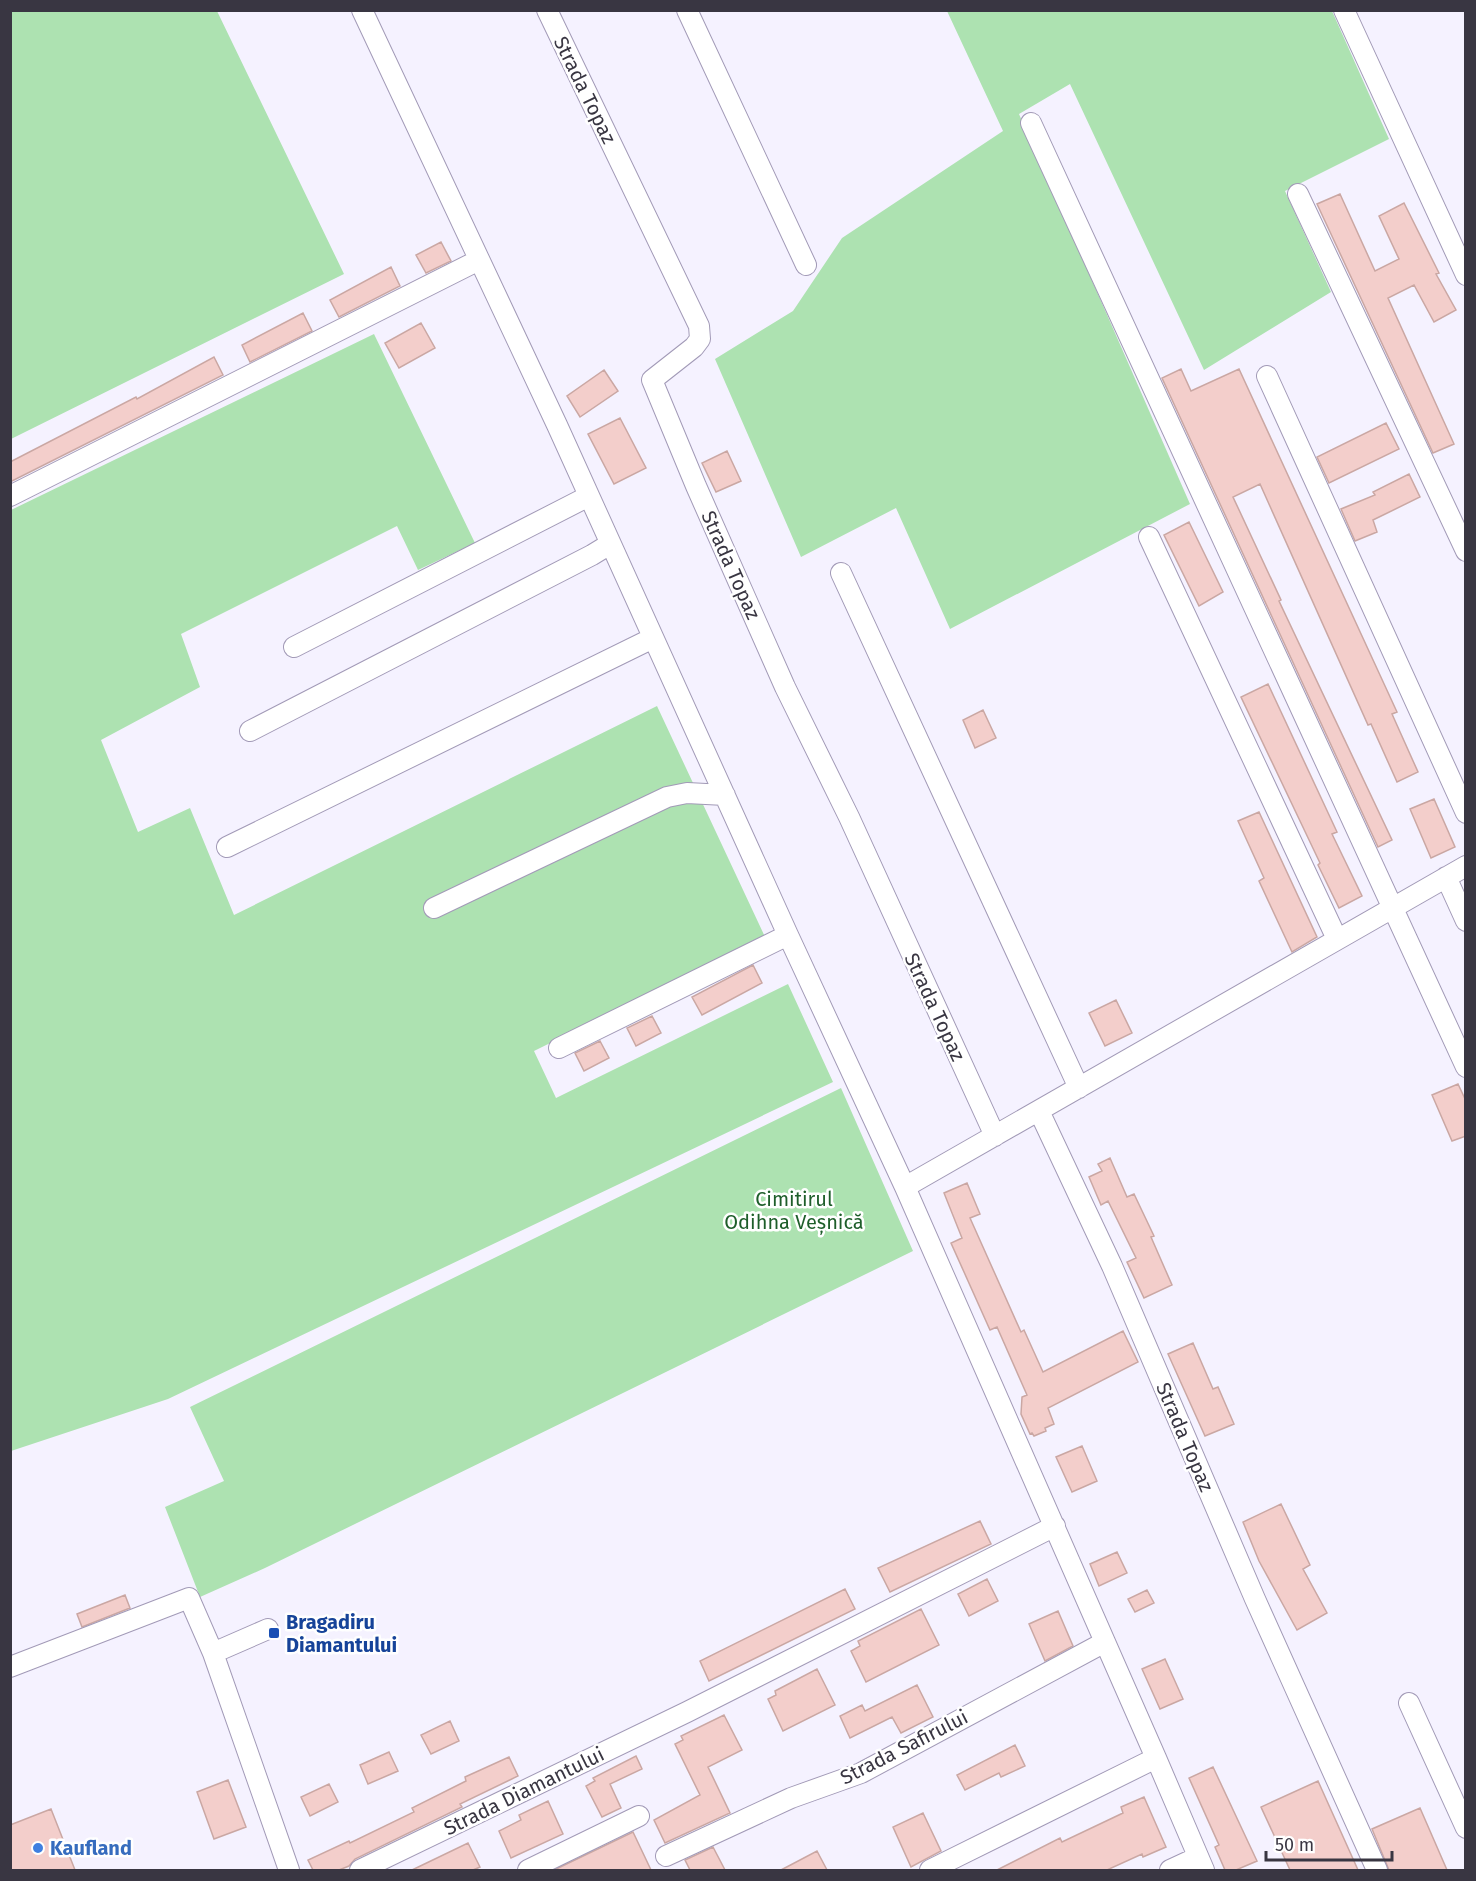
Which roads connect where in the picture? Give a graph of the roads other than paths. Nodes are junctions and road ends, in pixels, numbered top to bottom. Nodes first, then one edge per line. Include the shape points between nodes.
1 (362, 10) edge
2 (547, 10) edge
3 (687, 10) edge
4 (1344, 10) edge
5 (1031, 123) dead end
6 (1298, 194) dead end
7 (479, 260) junction
8 (806, 265) dead end
9 (1466, 276) edge
10 (1267, 376) dead end
11 (10, 496) edge
12 (589, 496) junction
13 (1149, 537) dead end
14 (610, 544) junction
15 (1466, 551) edge
16 (841, 573) dead end
17 (653, 638) junction
18 (294, 647) dead end
19 (250, 731) dead end
20 (725, 795) junction
21 (1466, 813) edge
22 (228, 847) dead end
23 (1466, 866) edge
24 (1446, 877) junction
25 (1393, 907) junction
26 (434, 908) dead end
27 (1466, 921) edge
28 (788, 936) junction
29 (1337, 939) junction
30 (559, 1048) dead end
31 (1466, 1067) edge
32 (1079, 1088) junction
33 (1039, 1111) junction
34 (995, 1136) junction
35 (905, 1187) junction
36 (1055, 1526) junction
37 (268, 1629) dead end
38 (1105, 1642) junction
39 (213, 1653) junction
40 (10, 1667) edge
41 (1409, 1703) dead end
42 (1156, 1758) junction
43 (639, 1816) dead end
44 (1466, 1828) edge
45 (666, 1856) dead end
46 (1201, 1864) edge
47 (281, 1866) edge
48 (360, 1870) edge
49 (528, 1870) edge
50 (930, 1870) edge
51 (1170, 1870) edge
52 (1377, 1870) edge

1 - 7 street
2 - 34 street, Strada Topaz via 699,326 700,339 694,347 652,380 785,687
3 - 8 street
4 - 9 street
5 - 25 street
6 - 15 street
7 - 11 street
7 - 12 street
10 - 21 street
12 - 14 street
12 - 18 street
13 - 29 street
14 - 17 street
14 - 19 street
16 - 32 street
17 - 20 street
17 - 22 street
20 - 26 street via 687,793 668,797
20 - 28 street
23 - 24 street
24 - 25 street
24 - 27 street
25 - 29 street
25 - 31 street
28 - 30 street
28 - 35 street
29 - 32 street
32 - 33 street
33 - 34 street
33 - 52 street, Strada Topaz via 1112,1266
34 - 35 street
35 - 36 street
36 - 38 street
36 - 48 street, Strada Diamantului via 687,1712
37 - 39 street
38 - 42 street
38 - 45 street, Strada Safirului via 861,1773 791,1797
39 - 40 street via 189,1598
39 - 47 street
41 - 44 street
42 - 46 street
42 - 50 street
43 - 49 street
46 - 51 street

